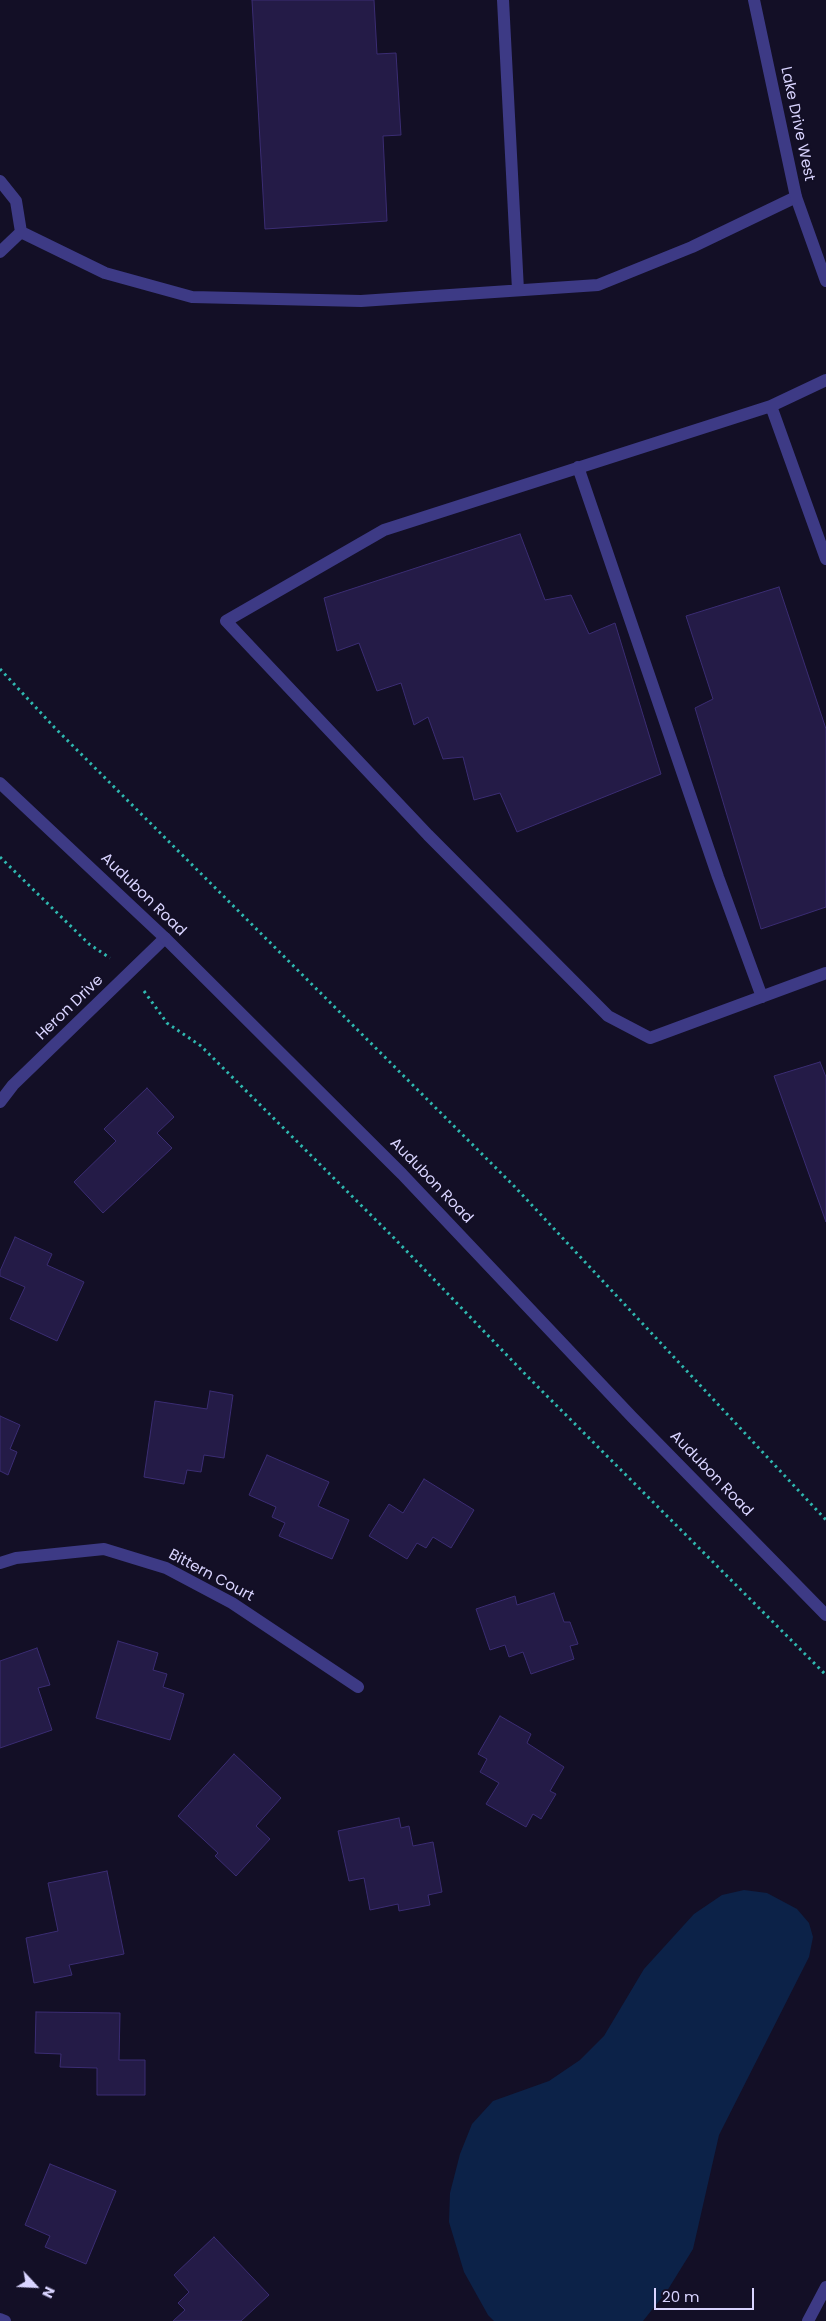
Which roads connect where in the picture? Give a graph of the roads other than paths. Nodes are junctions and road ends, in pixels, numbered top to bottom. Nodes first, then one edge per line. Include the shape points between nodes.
1 (502, 0) edge
2 (754, 0) edge
3 (0, 181) edge
4 (796, 197) junction
5 (21, 232) junction
6 (0, 252) edge
7 (826, 281) edge
8 (518, 290) junction
9 (826, 380) edge
10 (771, 406) junction
11 (578, 467) junction
12 (826, 559) edge
13 (0, 783) edge
14 (165, 938) junction
15 (826, 973) edge
16 (762, 997) junction
17 (0, 1102) edge
18 (0, 1564) edge
19 (826, 1615) edge
20 (358, 1687) dead end
21 (826, 2287) edge
22 (0, 2319) edge
23 (4, 2321) edge
24 (808, 2321) edge

1 - 8 street
2 - 4 street, Lake Drive West
3 - 5 street via 16,201
4 - 7 street, Lake Drive West
4 - 8 street via 692,247 598,285
5 - 6 street
5 - 8 street via 106,273 192,297 361,301
9 - 10 street
10 - 11 street
10 - 12 street
11 - 16 street
11 - 16 street via 384,530 226,621 428,835 608,1016 650,1038
13 - 14 street, Audubon Road
14 - 17 street, Heron Drive via 13,1085
14 - 19 street, Audubon Road via 402,1174 632,1417
15 - 16 street
18 - 20 street, Bittern Court via 16,1558 104,1549 166,1568 232,1603
21 - 24 street
22 - 23 street

